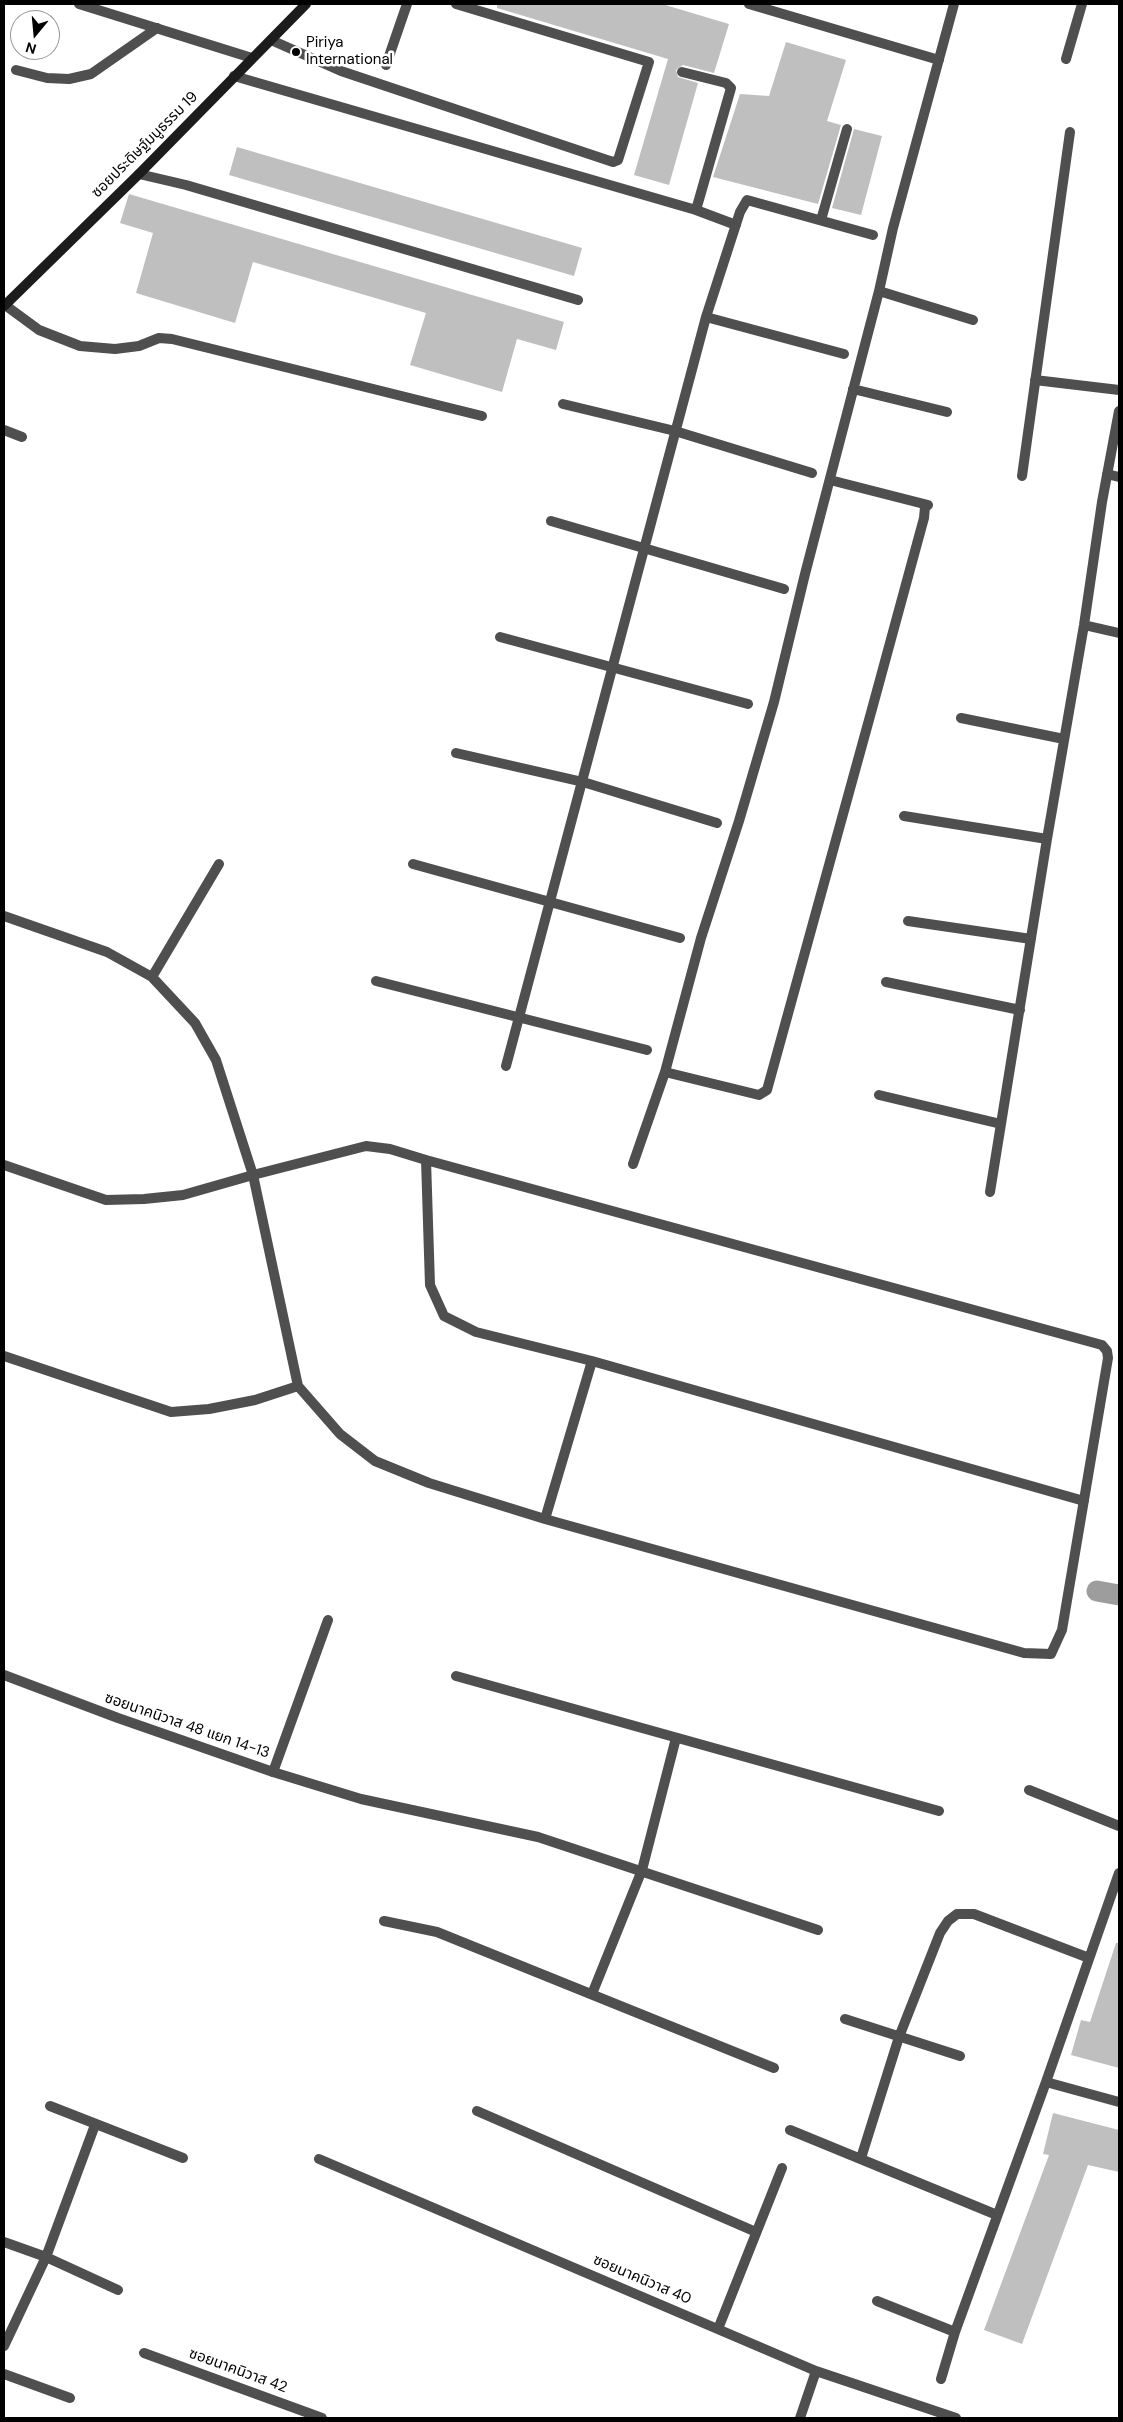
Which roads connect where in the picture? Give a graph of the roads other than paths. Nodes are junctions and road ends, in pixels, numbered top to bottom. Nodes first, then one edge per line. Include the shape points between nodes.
1 (79, 4) edge
2 (306, 4) edge
3 (407, 4) edge
4 (456, 4) edge
5 (749, 4) edge
6 (954, 4) edge
7 (1082, 4) edge
8 (157, 28) junction
9 (271, 40) junction
10 (252, 58) junction
11 (1066, 59) dead end
12 (939, 60) junction
13 (386, 64) dead end
14 (16, 70) dead end
15 (682, 72) dead end
16 (234, 76) junction
17 (847, 129) dead end
18 (1070, 132) dead end
19 (139, 174) junction
20 (696, 210) junction
21 (821, 220) junction
22 (736, 225) junction
23 (872, 235) dead end
24 (879, 291) junction
25 (578, 300) dead end
26 (5, 305) edge
27 (706, 317) junction
28 (973, 320) dead end
29 (844, 354) dead end
30 (1035, 380) junction
31 (853, 389) junction
32 (1119, 390) edge
33 (563, 404) dead end
34 (1119, 411) edge
35 (947, 412) dead end
36 (482, 416) dead end
37 (4, 430) edge
38 (675, 431) junction
39 (22, 437) dead end
40 (812, 473) dead end
41 (1107, 474) junction
42 (1022, 476) dead end
43 (1119, 477) edge
44 (830, 480) junction
45 (551, 521) dead end
46 (645, 547) junction
47 (784, 589) dead end
48 (1084, 625) junction
49 (1119, 633) edge
50 (500, 637) dead end
51 (613, 666) junction
52 (748, 704) dead end
53 (961, 718) dead end
54 (1064, 739) junction
55 (456, 753) dead end
56 (583, 782) junction
57 (904, 816) dead end
58 (717, 823) dead end
59 (1047, 839) junction
60 (220, 864) dead end
61 (413, 864) dead end
62 (551, 901) junction
63 (4, 916) edge
64 (908, 921) dead end
65 (680, 938) dead end
66 (1031, 939) junction
67 (152, 977) junction
68 (376, 980) dead end
69 (886, 982) dead end
70 (1020, 1010) junction
71 (519, 1017) junction
72 (647, 1050) dead end
73 (506, 1066) dead end
74 (665, 1072) junction
75 (879, 1095) dead end
76 (1001, 1124) junction
77 (426, 1160) junction
78 (633, 1164) dead end
79 (4, 1165) edge
80 (253, 1175) junction
81 (990, 1192) dead end
82 (4, 1356) edge
83 (592, 1361) junction
84 (298, 1386) junction
85 (1084, 1501) junction
86 (544, 1519) junction
87 (328, 1620) dead end
88 (4, 1675) edge
89 (456, 1676) dead end
90 (676, 1738) junction
91 (273, 1772) junction
92 (1029, 1790) dead end
93 (939, 1811) dead end
94 (1119, 1826) edge
95 (642, 1870) junction
96 (1119, 1873) edge
97 (384, 1921) dead end
98 (818, 1930) dead end
99 (1088, 1958) junction
100 (592, 1994) junction
101 (845, 2018) dead end
102 (899, 2037) junction
103 (960, 2056) dead end
104 (774, 2068) dead end
105 (1046, 2082) junction
106 (1119, 2102) edge
107 (50, 2106) dead end
108 (477, 2112) dead end
109 (96, 2125) junction
110 (790, 2130) dead end
111 (184, 2158) dead end
112 (861, 2158) junction
113 (319, 2159) dead end
114 (782, 2168) dead end
115 (997, 2215) junction
116 (756, 2232) junction
117 (4, 2242) edge
118 (46, 2257) junction
119 (118, 2290) dead end
120 (877, 2301) dead end
121 (718, 2329) junction
122 (955, 2332) junction
123 (4, 2346) edge
124 (144, 2353) dead end
125 (816, 2371) junction
126 (4, 2374) edge
127 (941, 2379) dead end
128 (70, 2398) dead end
129 (322, 2418) edge
130 (800, 2418) edge
131 (956, 2418) edge

1 - 8 street
2 - 9 street, ซอยประดิษฐ์มนูธรรม 19
3 - 13 street
4 - 9 street via 649,62 618,160 613,162 341,71
5 - 12 street
6 - 12 street
7 - 11 street
8 - 10 street
8 - 14 street via 91,74 68,80
9 - 10 street, ซอยประดิษฐ์มนูธรรม 19
10 - 16 street, ซอยประดิษฐ์มนูธรรม 19
12 - 24 street
15 - 20 street via 726,83 731,88
16 - 19 street, ซอยประดิษฐ์มนูธรรม 19
16 - 20 street
17 - 21 street
18 - 30 street
19 - 25 street via 186,184
19 - 26 street, ซอยประดิษฐ์มนูธรรม 19
20 - 22 street
21 - 22 street via 747,200
21 - 23 street
22 - 27 street
24 - 28 street
24 - 31 street
26 - 36 street via 39,330 80,346 115,349 139,346 159,338 172,339
27 - 29 street
27 - 38 street
30 - 32 street
30 - 42 street
31 - 35 street
31 - 44 street
33 - 38 street
34 - 41 street
37 - 39 street
38 - 40 street
38 - 46 street
41 - 43 street
41 - 48 street
44 - 74 street via 774,702 701,938
44 - 74 street via 928,505 875,699 766,1090 759,1095
45 - 46 street
46 - 47 street
46 - 51 street
48 - 49 street
48 - 54 street
50 - 51 street
51 - 52 street
51 - 56 street
53 - 54 street
54 - 59 street
55 - 56 street
56 - 58 street
56 - 62 street
57 - 59 street
59 - 66 street
60 - 67 street
61 - 62 street
62 - 65 street
62 - 71 street
63 - 67 street via 107,952
64 - 66 street
66 - 70 street
67 - 80 street via 195,1023 216,1060
68 - 71 street
69 - 70 street
70 - 76 street
71 - 72 street
71 - 73 street
74 - 78 street
75 - 76 street
76 - 81 street
77 - 80 street via 390,1149 366,1146
77 - 83 street via 430,1285 444,1316 476,1332
77 - 85 street via 1102,1345 1108,1358
79 - 80 street via 106,1200 182,1195
80 - 84 street
82 - 84 street via 171,1412 209,1410
83 - 85 street
83 - 86 street
84 - 86 street via 340,1434 375,1461 429,1483
85 - 86 street via 1062,1630 1051,1654 1024,1653
87 - 91 street
88 - 91 street, ซอยนาคนิวาส 48 แยก 14-13
89 - 90 street
90 - 93 street
90 - 95 street
91 - 95 street, ซอยนาคนิวาส 48 แยก 14-13 via 362,1798 538,1837
92 - 94 street
95 - 98 street, ซอยนาคนิวาส 48 แยก 14-13
95 - 100 street
96 - 99 street
97 - 100 street via 437,1932
99 - 102 street via 974,1914 957,1914 940,1933
99 - 105 street
100 - 104 street
101 - 102 street
102 - 103 street
102 - 112 street
105 - 106 street
105 - 115 street
107 - 109 street
108 - 116 street
109 - 111 street
109 - 118 street
110 - 112 street
112 - 115 street
113 - 121 street, ซอยนาคนิวาส 40
114 - 116 street
115 - 122 street
116 - 121 street
117 - 118 street
118 - 119 street
118 - 123 street
120 - 122 street
121 - 125 street, ซอยนาคนิวาส 40
122 - 127 street
124 - 129 street, ซอยนาคนิวาส 42
125 - 130 street
125 - 131 street, ซอยนาคนิวาส 40
126 - 128 street

